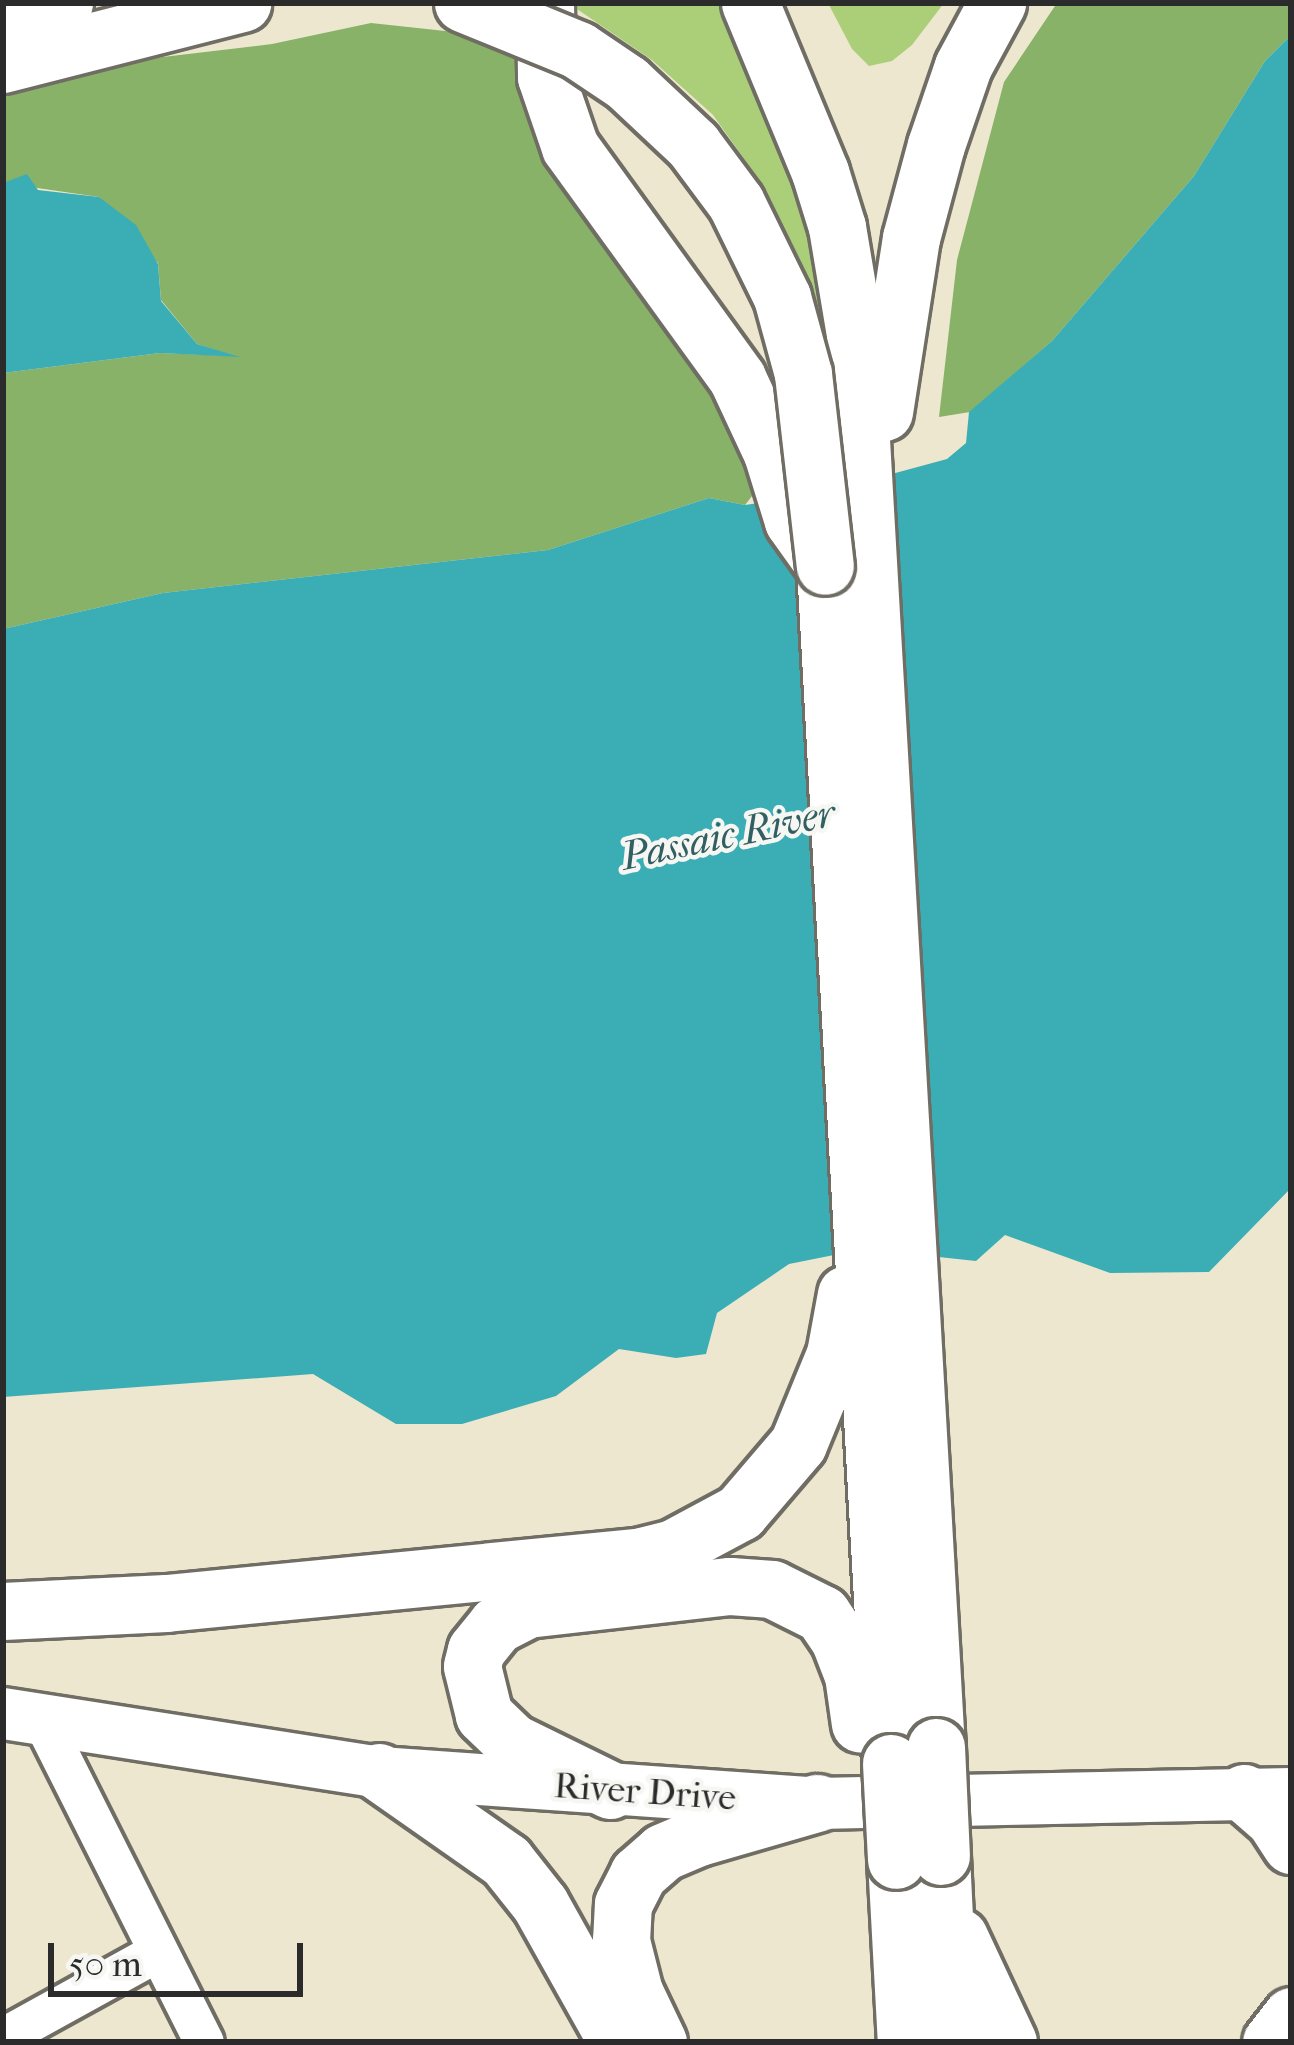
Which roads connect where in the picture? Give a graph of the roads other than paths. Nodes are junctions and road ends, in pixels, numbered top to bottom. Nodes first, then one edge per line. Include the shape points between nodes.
1 (64, 3) edge
2 (242, 3) edge
3 (462, 3) edge
4 (545, 3) edge
5 (750, 3) edge
6 (771, 3) edge
7 (998, 3) edge
8 (3, 33) edge
9 (3, 64) edge
10 (791, 98) junction
11 (875, 336) junction
12 (825, 566) junction
13 (872, 1352) junction
14 (3, 1611) edge
15 (22, 1717) edge
16 (913, 1755) junction
17 (379, 1772) junction
18 (610, 1790) junction
19 (1268, 1793) edge
20 (817, 1803) junction
21 (1291, 1845) edge
22 (927, 1873) junction
23 (902, 1941) junction
24 (155, 1953) junction
25 (1291, 2016) edge
26 (3, 2037) edge
27 (204, 2042) edge
28 (617, 2042) edge
29 (658, 2042) edge
30 (876, 2042) edge
31 (906, 2042) edge
32 (950, 2042) edge
33 (1008, 2042) edge
34 (1271, 2042) edge

1 - 8 highway
2 - 9 highway
3 - 12 highway, bridge via 578,50 614,74 693,145 736,202 782,297 803,374
4 - 12 highway via 546,76 560,125 713,342 756,417 794,521
5 - 10 highway
6 - 10 highway
7 - 11 highway via 964,66
10 - 11 highway
11 - 13 highway via 868,526
12 - 13 highway
13 - 14 highway via 740,1512 673,1547 166,1603
13 - 16 highway
15 - 17 main road, River Drive
15 - 24 street
16 - 18 highway via 860,1728 839,1639 822,1615 789,1594 730,1586 527,1609 496,1624 472,1666 484,1714 512,1742
16 - 22 highway, bridge
17 - 18 main road, River Drive
17 - 28 highway via 506,1861 540,1904
18 - 20 main road, River Drive
19 - 20 main road, River Drive
19 - 21 highway
20 - 29 highway via 699,1837 638,1874 623,1904 621,1941
22 - 23 highway
22 - 32 highway
22 - 33 highway
23 - 30 highway via 876,2000
23 - 31 highway
24 - 26 street
24 - 27 street
25 - 34 highway

